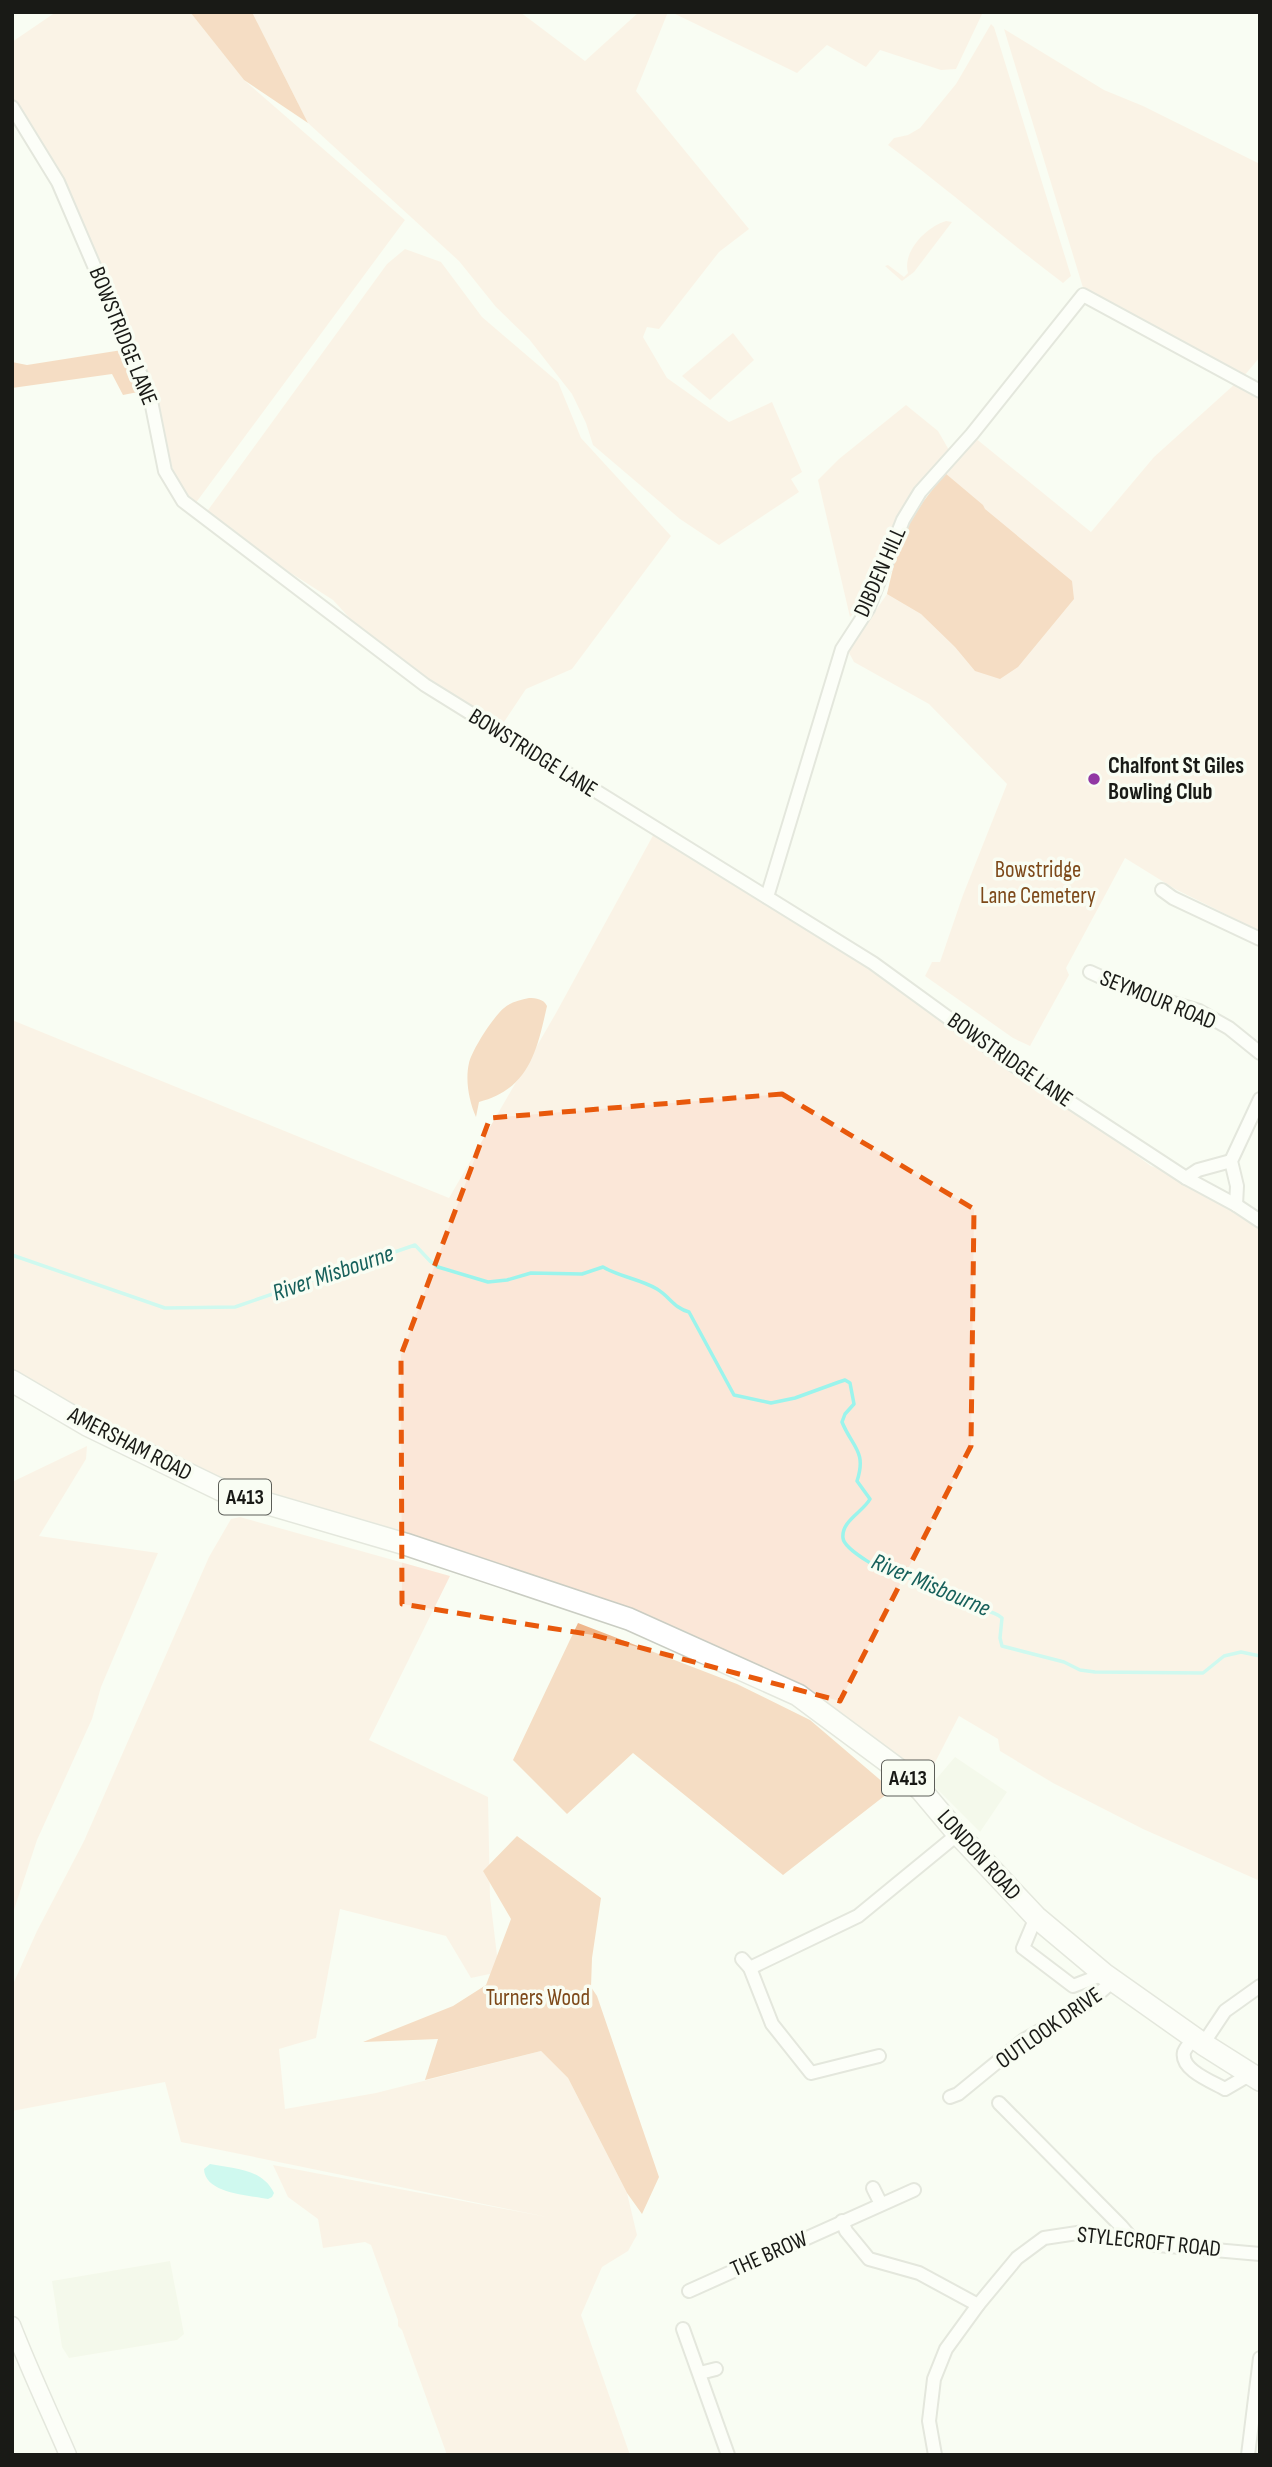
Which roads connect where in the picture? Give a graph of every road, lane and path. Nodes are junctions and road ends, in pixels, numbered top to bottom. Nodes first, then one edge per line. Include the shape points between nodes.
1 (12, 107) edge
2 (1260, 391) edge
3 (1162, 890) dead end
4 (767, 897) junction
5 (1260, 939) edge
6 (1090, 972) dead end
7 (1260, 1053) edge
8 (1260, 1099) edge
9 (1231, 1161) junction
10 (1186, 1178) junction
11 (1236, 1205) junction
12 (1260, 1221) edge
13 (12, 1381) edge
14 (494, 1573) joint
15 (958, 1834) junction
16 (1036, 1917) junction
17 (1108, 1978) junction
18 (1260, 1986) edge
19 (1198, 2041) junction
20 (879, 2056) dead end
21 (1255, 2077) edge
22 (950, 2098) dead end
23 (999, 2104) dead end
24 (873, 2188) dead end
25 (914, 2190) dead end
26 (881, 2204) junction
27 (842, 2221) junction
28 (1133, 2240) junction
29 (1260, 2254) edge
30 (705, 2298) dead end
31 (978, 2305) junction
32 (12, 2325) edge
33 (683, 2329) dead end
34 (1260, 2358) edge
35 (716, 2369) dead end
36 (700, 2373) junction
37 (68, 2455) edge
38 (728, 2455) edge
39 (935, 2455) edge
40 (1248, 2455) edge

1 - 4 street, BOWSTRIDGE LANE via 58,181 150,396 165,471 183,501 425,685
2 - 4 street, DIBDEN HILL via 1083,295 919,492 903,520 868,609 842,649
3 - 5 street
4 - 10 street, BOWSTRIDGE LANE via 873,963 1009,1062
6 - 7 street, SEYMOUR ROAD via 1127,989 1199,1011
8 - 9 street
9 - 10 street
9 - 11 street
10 - 11 street, BOWSTRIDGE LANE
11 - 12 street, BOWSTRIDGE LANE
13 - 14 highway, AMERSHAM ROAD / A413 via 87,1425 221,1490
14 - 15 highway, LONDON ROAD / A413 via 629,1619 797,1695 899,1770
15 - 16 highway, LONDON ROAD / A413
15 - 20 street via 858,1916 746,1964 772,2024 811,2073
16 - 17 highway, LONDON ROAD / A413
16 - 17 street via 1023,1948 1073,1986
17 - 19 highway, LONDON ROAD / A413
17 - 22 street, OUTLOOK DRIVE via 1088,2003 1024,2040
18 - 19 street via 1225,2011
19 - 21 highway, LONDON ROAD / A413
23 - 28 street
24 - 26 street
25 - 26 street, THE BROW
26 - 27 street, THE BROW
27 - 30 street, THE BROW via 693,2289
27 - 31 street via 869,2259 919,2273
28 - 29 street, STYLECROFT ROAD
28 - 31 street, STYLECROFT ROAD via 1084,2232 1044,2238 1017,2258
31 - 39 street, STYLECROFT ROAD via 946,2349 934,2379 929,2421
32 - 37 street
33 - 36 street
34 - 40 street
35 - 36 street
36 - 38 street

